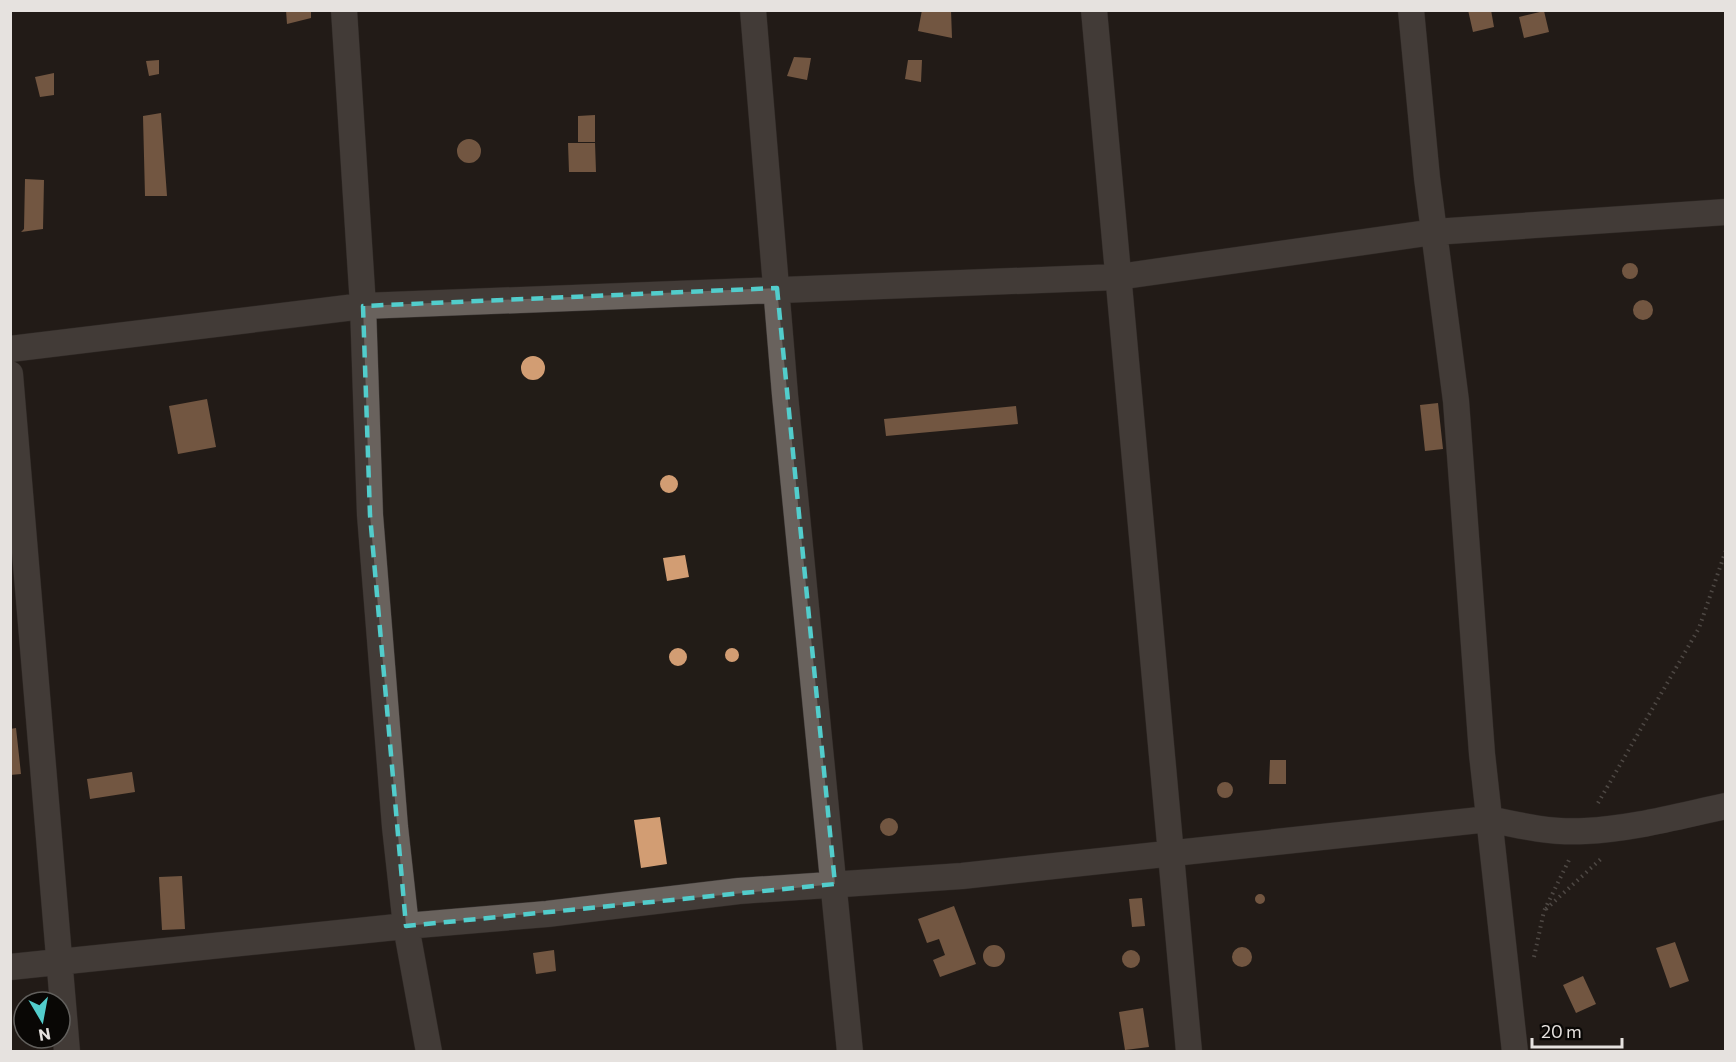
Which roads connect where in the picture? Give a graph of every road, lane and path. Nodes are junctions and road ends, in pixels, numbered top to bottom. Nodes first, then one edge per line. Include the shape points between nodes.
1 (344, 10) edge
2 (753, 10) edge
3 (1094, 10) edge
4 (1411, 10) edge
5 (1725, 212) edge
6 (1434, 232) junction
7 (1119, 277) junction
8 (777, 288) junction
9 (363, 306) junction
10 (10, 350) edge
11 (10, 374) edge
12 (1725, 550) edge
13 (1725, 806) edge
14 (1489, 819) junction
15 (1584, 831) junction
16 (1171, 852) junction
17 (1604, 856) dead end
18 (835, 885) junction
19 (1544, 911) junction
20 (406, 926) junction
21 (1534, 958) dead end
22 (59, 963) junction
23 (10, 968) edge
24 (67, 1052) edge
25 (429, 1052) edge
26 (850, 1052) edge
27 (1189, 1052) edge
28 (1515, 1052) edge

1 - 9 street
2 - 8 street
3 - 7 street
4 - 6 street
5 - 6 street
6 - 7 street
6 - 14 street via 1456,401
7 - 8 street
7 - 16 street
8 - 9 street
8 - 18 street
9 - 10 street
9 - 20 street via 370,515
11 - 22 street
12 - 15 path via 1699,628
13 - 15 street via 1638,825
14 - 15 street via 1538,829
14 - 16 street
14 - 28 street
15 - 19 path
16 - 18 street via 962,876
16 - 27 street
17 - 19 path
18 - 20 street via 739,891
18 - 26 street
19 - 21 path
20 - 22 street
20 - 25 street
22 - 23 street
22 - 24 street

